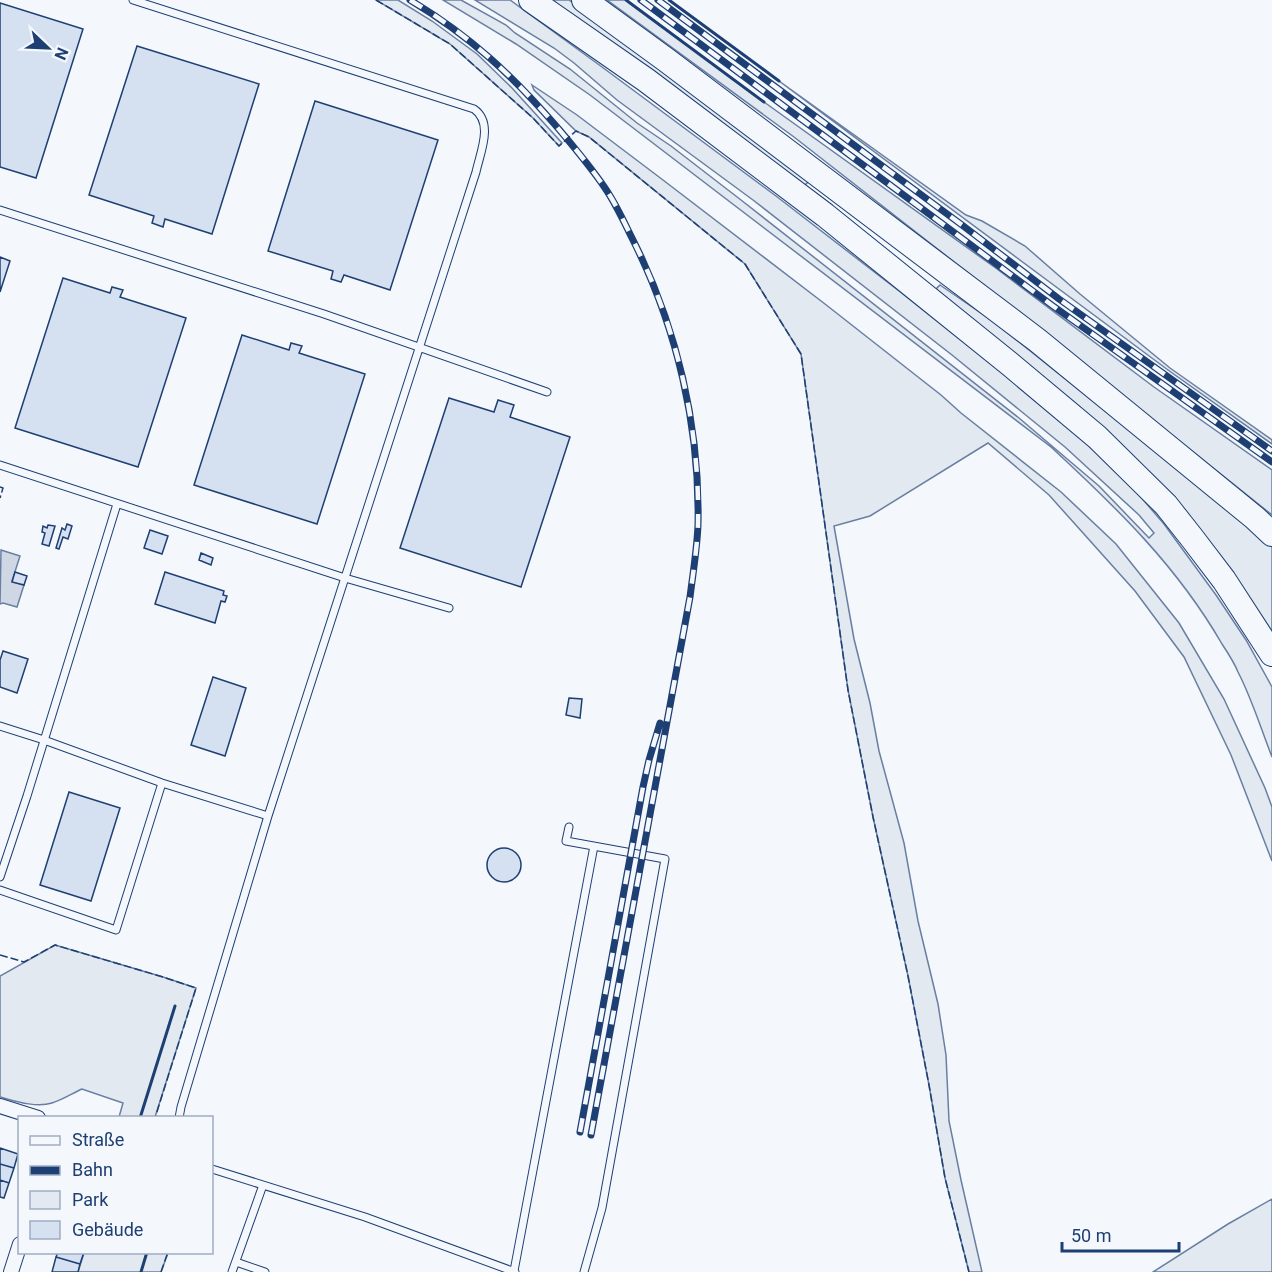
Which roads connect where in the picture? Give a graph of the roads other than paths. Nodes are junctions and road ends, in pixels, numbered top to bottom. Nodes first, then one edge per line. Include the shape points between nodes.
1 (133, 0) edge
2 (531, 0) edge
3 (584, 0) edge
4 (0, 210) edge
5 (418, 347) junction
6 (547, 392) dead end
7 (0, 465) edge
8 (117, 504) junction
9 (1272, 534) edge
10 (345, 578) junction
11 (449, 608) dead end
12 (1272, 654) edge
13 (0, 726) edge
14 (44, 740) junction
15 (162, 783) junction
16 (268, 816) junction
17 (569, 827) dead end
18 (594, 846) junction
19 (0, 877) edge
20 (0, 890) edge
21 (0, 1106) edge
22 (32, 1116) edge
23 (179, 1116) edge
24 (213, 1169) edge
25 (263, 1185) junction
26 (18, 1250) edge
27 (236, 1262) junction
28 (11, 1272) edge
29 (232, 1272) edge
30 (266, 1272) edge
31 (514, 1272) edge
32 (584, 1272) edge

1 - 5 lane via 477,111 485,132 476,172
2 - 12 highway via 646,80 825,215 1096,437 1166,506 1192,538
3 - 9 highway via 1037,340
4 - 5 lane
5 - 6 lane
5 - 10 lane
7 - 8 lane
8 - 10 lane
8 - 14 lane
10 - 11 lane
10 - 16 lane
13 - 14 lane
14 - 15 lane
14 - 19 lane
15 - 16 lane
15 - 20 lane via 116,930
16 - 23 lane
17 - 18 lane via 566,841
18 - 31 lane
18 - 32 lane via 664,859 602,1208
21 - 22 street
24 - 25 lane
25 - 27 lane
25 - 31 lane via 365,1217
26 - 28 street
27 - 29 lane
27 - 30 lane

